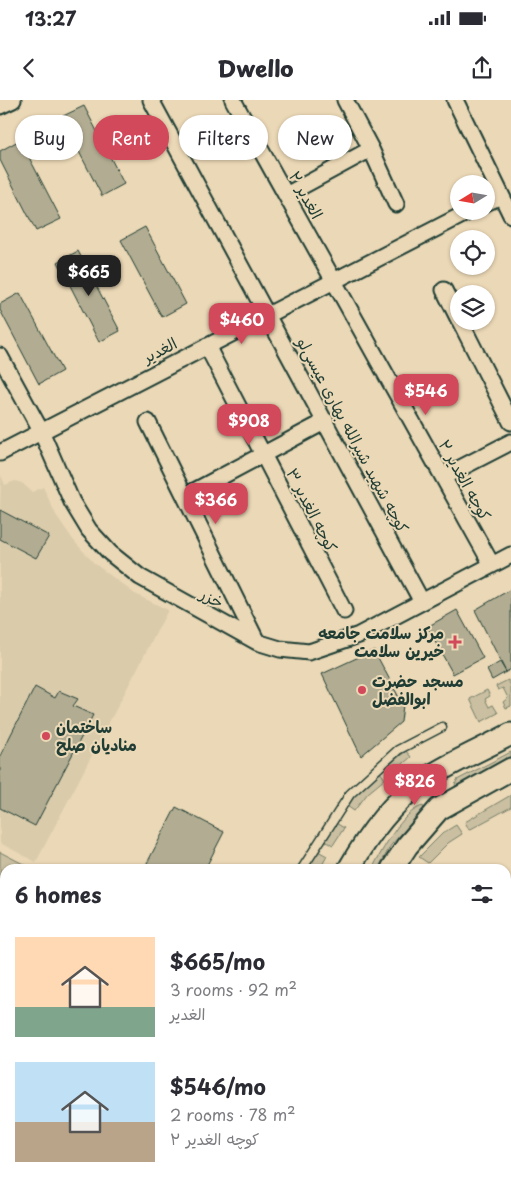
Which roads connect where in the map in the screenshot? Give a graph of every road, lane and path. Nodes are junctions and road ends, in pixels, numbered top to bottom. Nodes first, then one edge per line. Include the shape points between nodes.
1 (13, 100) edge
2 (152, 100) edge
3 (233, 100) edge
4 (345, 100) edge
5 (455, 100) edge
6 (0, 106) edge
7 (371, 149) junction
8 (286, 195) junction
9 (501, 196) junction
10 (495, 199) edge
11 (396, 204) dead end
12 (511, 215) edge
13 (453, 220) edge
14 (334, 281) junction
15 (444, 290) dead end
16 (450, 302) edge
17 (269, 314) junction
18 (464, 330) edge
19 (207, 346) junction
20 (0, 356) edge
21 (148, 422) dead end
22 (326, 422) junction
23 (511, 422) edge
24 (41, 431) junction
25 (511, 442) edge
26 (0, 453) edge
27 (264, 455) junction
28 (443, 476) junction
29 (185, 496) junction
30 (511, 555) edge
31 (492, 565) junction
32 (422, 602) junction
33 (344, 611) dead end
34 (257, 642) junction
35 (442, 727) dead end
36 (511, 734) edge
37 (511, 769) edge
38 (421, 782) junction
39 (439, 809) junction
40 (305, 864) edge
41 (352, 864) edge
42 (395, 864) edge

1 - 6 street
2 - 17 street, کوچه شهید شیرالله بهاری عیسی‌لو
3 - 8 street, ۲ الغدیر
4 - 7 street
5 - 9 street
7 - 8 street
7 - 11 street
8 - 14 street, ۲ الغدیر
9 - 10 street
9 - 12 street
13 - 14 street, الغدیر
14 - 17 street, الغدیر
14 - 28 street, کوچه الغدیر ۲
15 - 16 street
17 - 19 street, الغدیر
17 - 22 street, کوچه شهید شیرالله بهاری عیسی‌لو
18 - 23 street
19 - 24 street, الغدیر
19 - 27 street, کوچه الغدیر ۳
20 - 24 street, خزر
21 - 29 street
22 - 27 street
22 - 32 street, کوچه شهید شیرالله بهاری عیسی‌لو
24 - 26 street, الغدیر
24 - 34 street, خزر via 72,502 89,530 110,553 140,577
25 - 28 street
27 - 29 street
27 - 33 street, کوچه الغدیر ۳
28 - 31 street, کوچه الغدیر ۲
29 - 34 street
30 - 31 street, خزر
31 - 32 street, خزر
32 - 34 street, خزر via 359,635 309,652 280,649
35 - 40 lane via 398,750 350,794
36 - 38 street
37 - 39 street
38 - 39 street
38 - 41 street via 382,820
39 - 42 street

